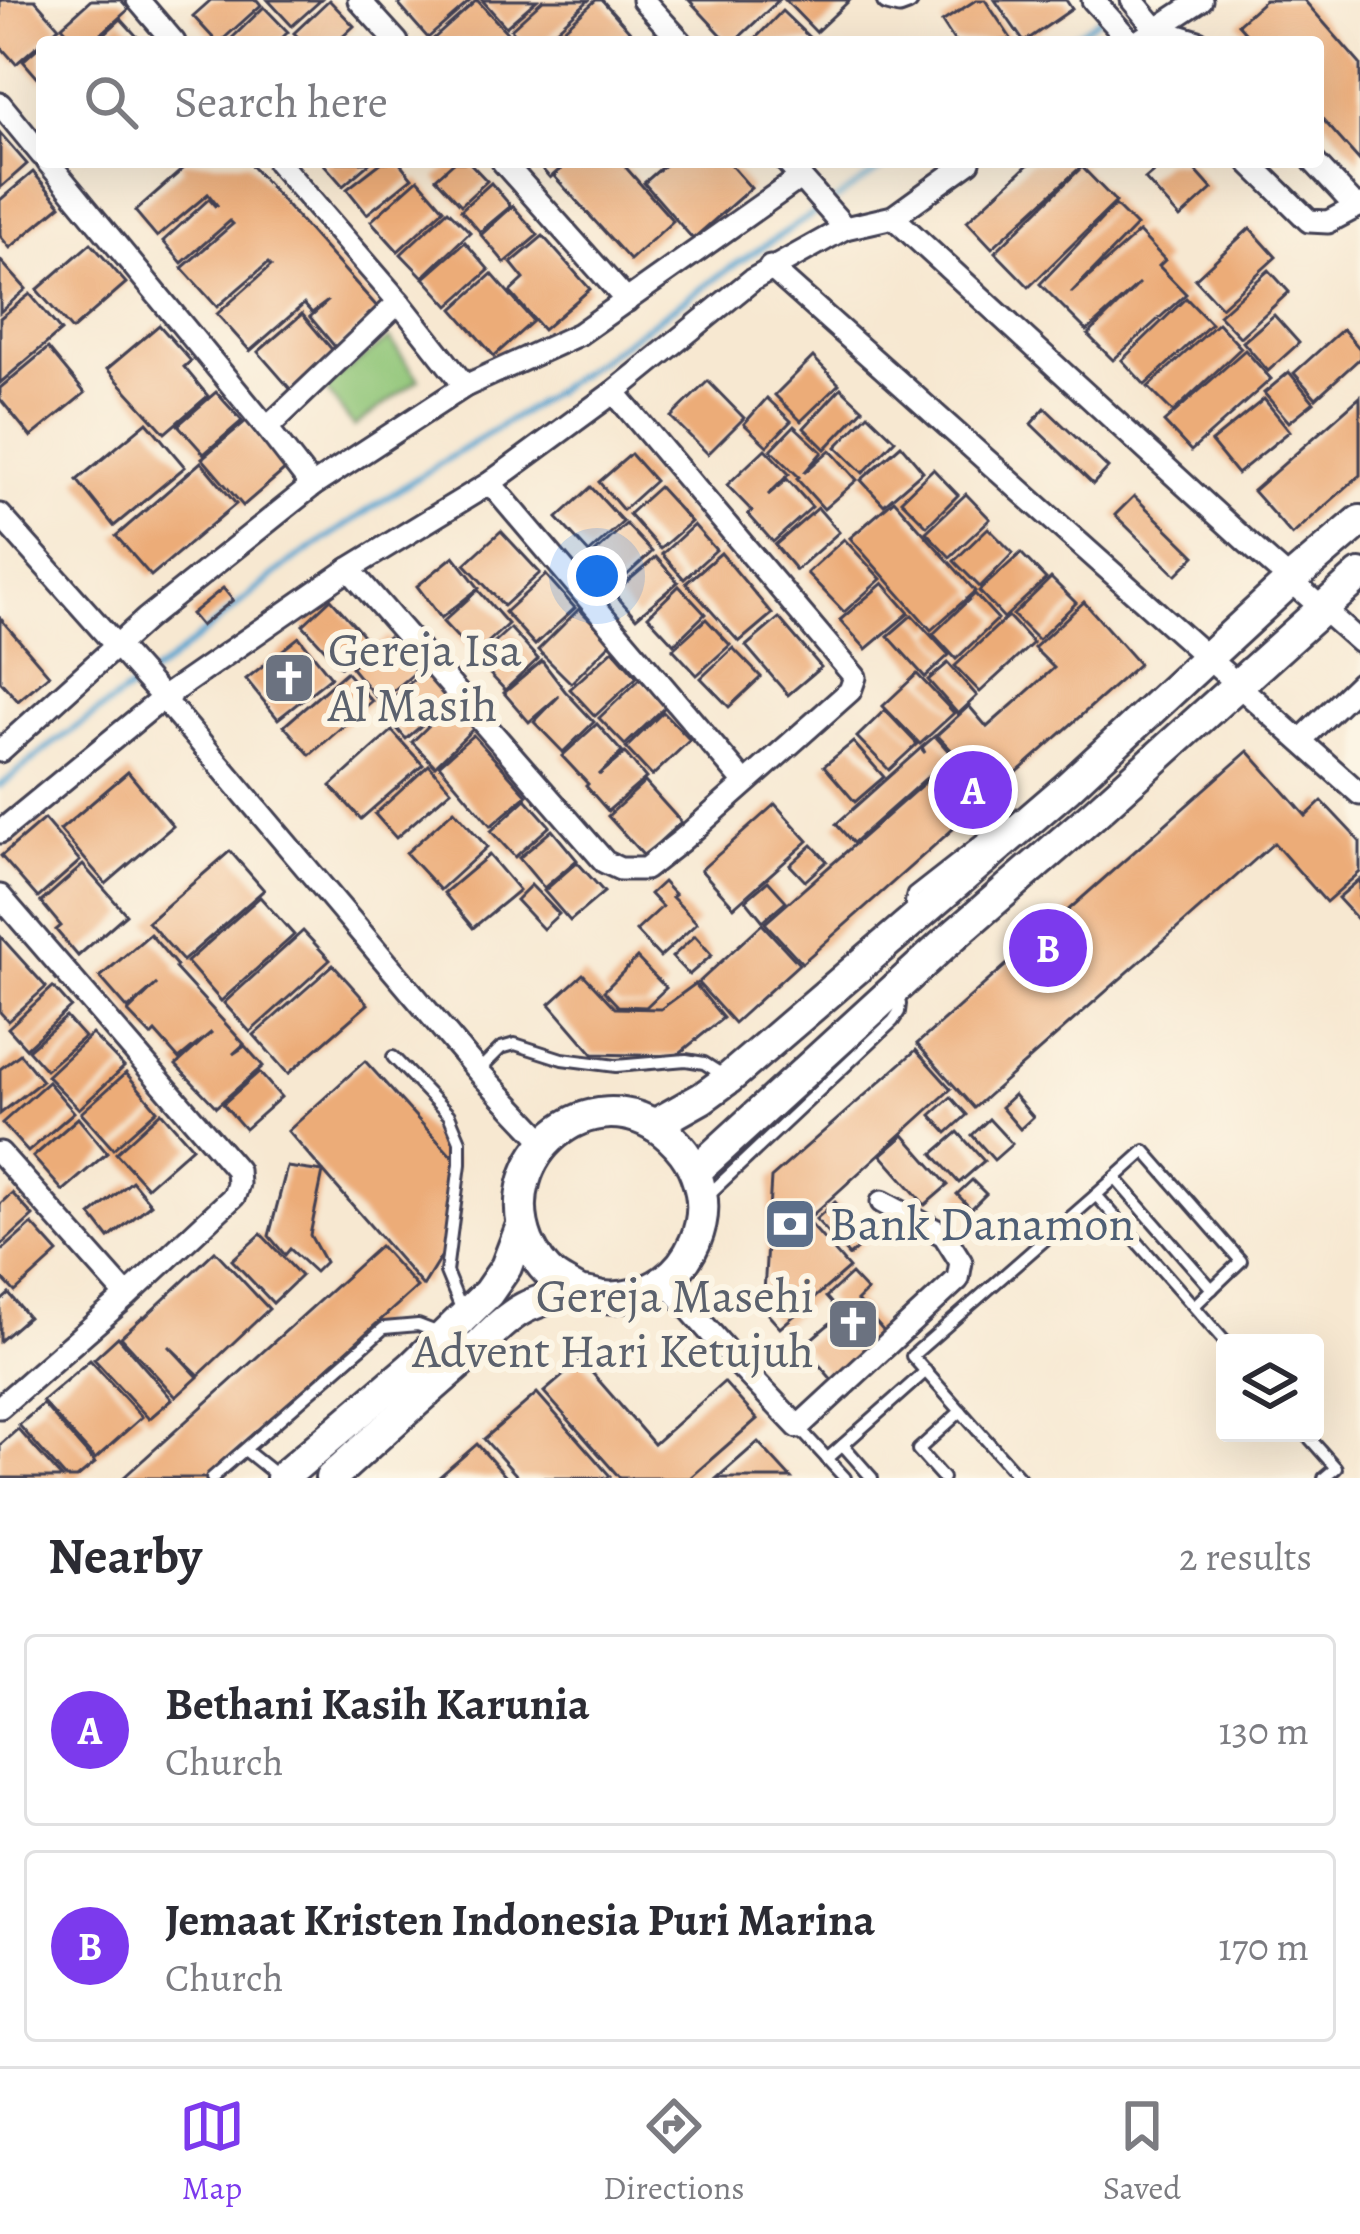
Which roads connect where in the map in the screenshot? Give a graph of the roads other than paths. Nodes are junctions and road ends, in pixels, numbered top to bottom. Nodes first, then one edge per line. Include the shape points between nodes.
1 (138, 0) edge
2 (359, 0) edge
3 (643, 0) edge
4 (888, 0) edge
5 (908, 0) edge
6 (1201, 0) edge
7 (1094, 1) edge
8 (1133, 1) edge
9 (170, 36) edge
10 (392, 36) edge
11 (675, 36) edge
12 (1138, 36) edge
13 (1142, 36) edge
14 (1145, 36) edge
15 (0, 104) edge
16 (36, 148) edge
17 (52, 168) edge
18 (283, 168) edge
19 (508, 168) edge
20 (961, 168) edge
21 (1256, 168) edge
22 (1320, 168) edge
23 (798, 174) edge
24 (1358, 206) edge
25 (893, 217) junction
26 (845, 228) junction
27 (770, 267) junction
28 (627, 301) junction
29 (399, 302) junction
30 (465, 386) junction
31 (614, 392) junction
32 (267, 428) junction
33 (490, 483) junction
34 (312, 486) junction
35 (0, 515) edge
36 (1360, 521) edge
37 (350, 569) junction
38 (1360, 575) edge
39 (1290, 581) junction
40 (1321, 609) junction
41 (1360, 642) edge
42 (120, 652) junction
43 (1208, 658) junction
44 (1360, 683) edge
45 (1238, 685) junction
46 (159, 693) junction
47 (1301, 740) junction
48 (0, 751) edge
49 (745, 783) junction
50 (1069, 787) junction
51 (1360, 794) edge
52 (1094, 815) junction
53 (0, 832) edge
54 (0, 896) edge
55 (393, 1057) dead end
56 (478, 1071) junction
57 (728, 1078) junction
58 (654, 1125) junction
59 (544, 1142) junction
60 (0, 1153) edge
61 (1115, 1178) junction
62 (700, 1186) junction
63 (1096, 1196) junction
64 (882, 1202) dead end
65 (522, 1226) junction
66 (665, 1281) junction
67 (1212, 1289) junction
68 (579, 1292) junction
69 (127, 1295) junction
70 (1194, 1306) junction
71 (454, 1326) junction
72 (1218, 1334) edge
73 (926, 1371) junction
74 (0, 1407) edge
75 (962, 1411) junction
76 (798, 1427) junction
77 (1313, 1442) edge
78 (843, 1445) junction
79 (245, 1450) junction
80 (827, 1459) junction
81 (212, 1478) edge
82 (281, 1478) edge
83 (331, 1478) edge
84 (845, 1478) edge
85 (872, 1478) edge
86 (943, 1478) edge
87 (1020, 1478) edge
88 (1324, 1478) edge

1 - 9 street
2 - 10 street
3 - 11 street
4 - 5 street
6 - 14 street
7 - 12 street
8 - 13 street
15 - 16 street
17 - 32 street
18 - 29 street
19 - 28 street
20 - 25 street
21 - 24 street via 1310,220
22 - 24 street
23 - 26 street
23 - 28 street
25 - 26 street
25 - 39 street
26 - 27 street
27 - 31 street
27 - 43 street
28 - 30 street via 579,334
29 - 30 street
29 - 32 street
30 - 34 street
31 - 33 street
31 - 49 street via 855,677 850,691
32 - 34 street
33 - 37 street
33 - 49 street
34 - 42 street
35 - 42 street
36 - 39 street
37 - 46 street
37 - 49 street via 605,862 645,869
38 - 40 street
39 - 40 street
39 - 43 street
40 - 41 street
40 - 45 street
42 - 46 street
42 - 48 street
43 - 45 street
43 - 50 street
44 - 47 street
45 - 47 street
45 - 52 street
46 - 53 street
46 - 56 street
47 - 51 street
50 - 52 street
50 - 57 street via 940,884 922,914
52 - 62 street via 891,992 855,1041
54 - 69 street via 237,1170 234,1196
55 - 71 lane via 448,1114 460,1141 446,1271
56 - 57 lane via 515,1044 616,1066 686,1060
56 - 59 street
57 - 58 street
58 - 59 street via 597,1115
58 - 62 street via 679,1144
59 - 65 street via 520,1195
60 - 69 street
61 - 63 lane
61 - 67 lane
61 - 67 lane via 1145,1151 1241,1261
62 - 66 street via 700,1231
63 - 70 lane
63 - 73 lane via 913,1356
64 - 76 street via 944,1235 961,1262 958,1279
65 - 68 street via 533,1254
65 - 71 street via 506,1267
66 - 68 street via 608,1298
66 - 76 street
67 - 70 lane
68 - 83 street via 520,1310
69 - 74 street
70 - 72 lane
71 - 79 lane via 385,1328
71 - 82 street
73 - 75 lane
73 - 78 lane
75 - 86 lane via 918,1450
75 - 87 lane
76 - 80 lane
77 - 88 lane via 1336,1468
78 - 80 lane
78 - 85 lane
79 - 81 lane
79 - 82 lane
80 - 84 lane

